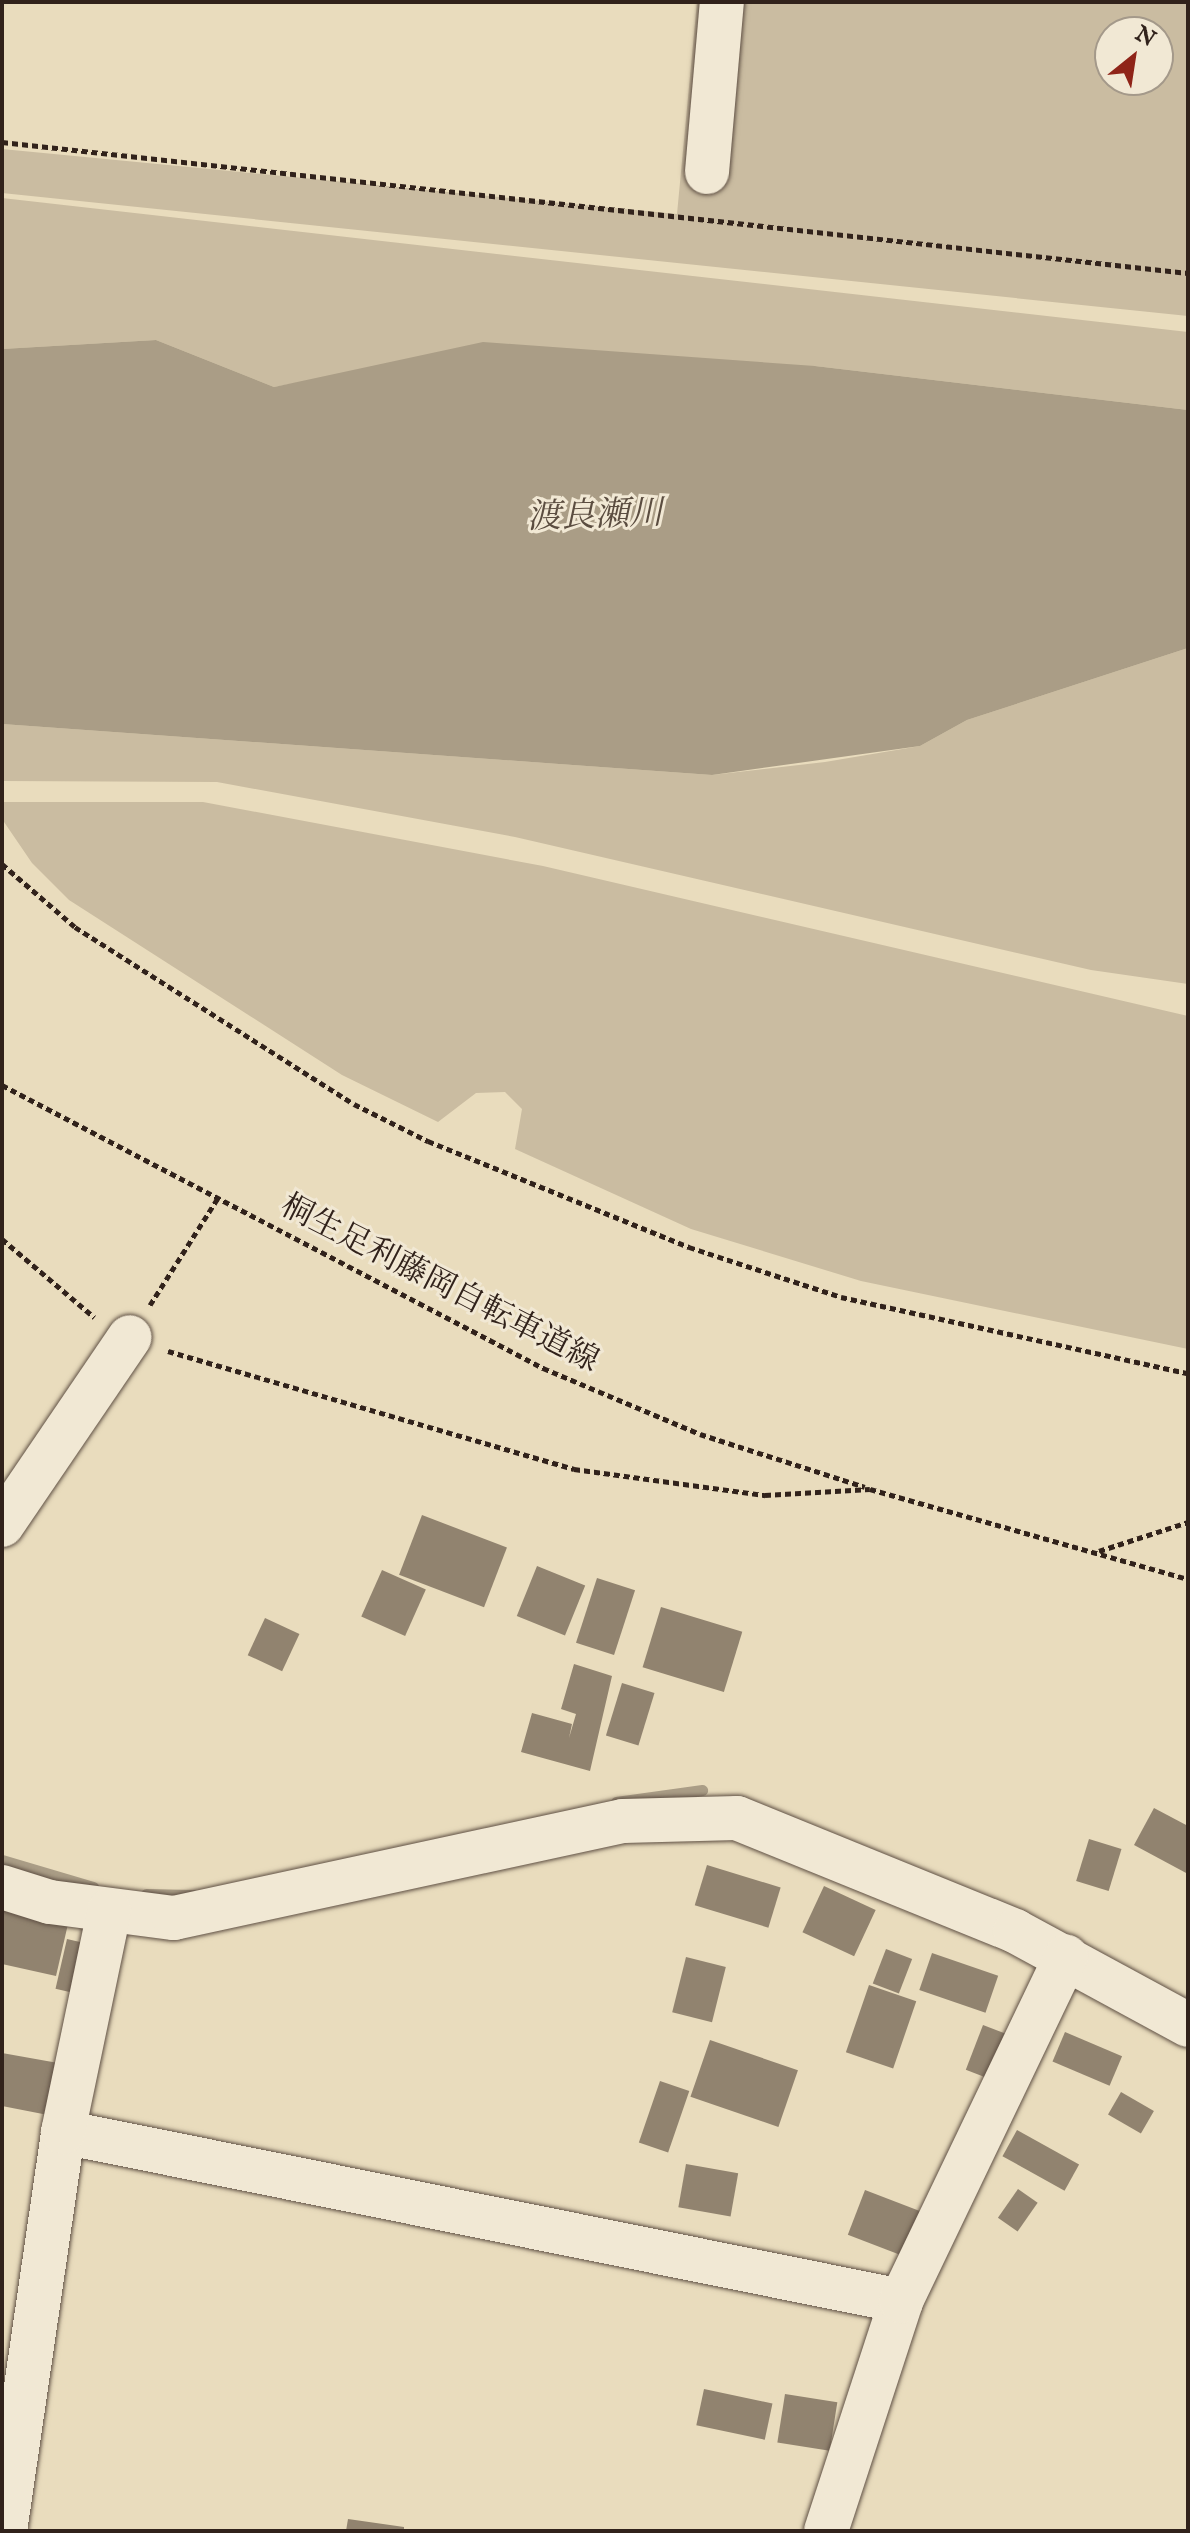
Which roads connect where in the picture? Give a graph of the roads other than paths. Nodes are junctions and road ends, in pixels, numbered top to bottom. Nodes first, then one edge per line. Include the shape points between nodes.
1 (722, 2) edge
2 (707, 172) dead end
3 (130, 1337) road end
4 (2, 1525) edge
5 (2, 1887) edge
6 (109, 1911) junction
7 (1066, 1956) junction
8 (1188, 2025) edge
9 (63, 2132) junction
10 (901, 2301) junction
11 (10, 2421) edge
12 (5, 2531) edge
13 (826, 2531) edge

1 - 2 street
3 - 4 street
5 - 6 street
6 - 7 street via 211,1913 623,1821 705,1816 737,1818
6 - 9 street
7 - 8 street
7 - 10 street
9 - 10 street
9 - 11 street
10 - 13 street
11 - 12 street

